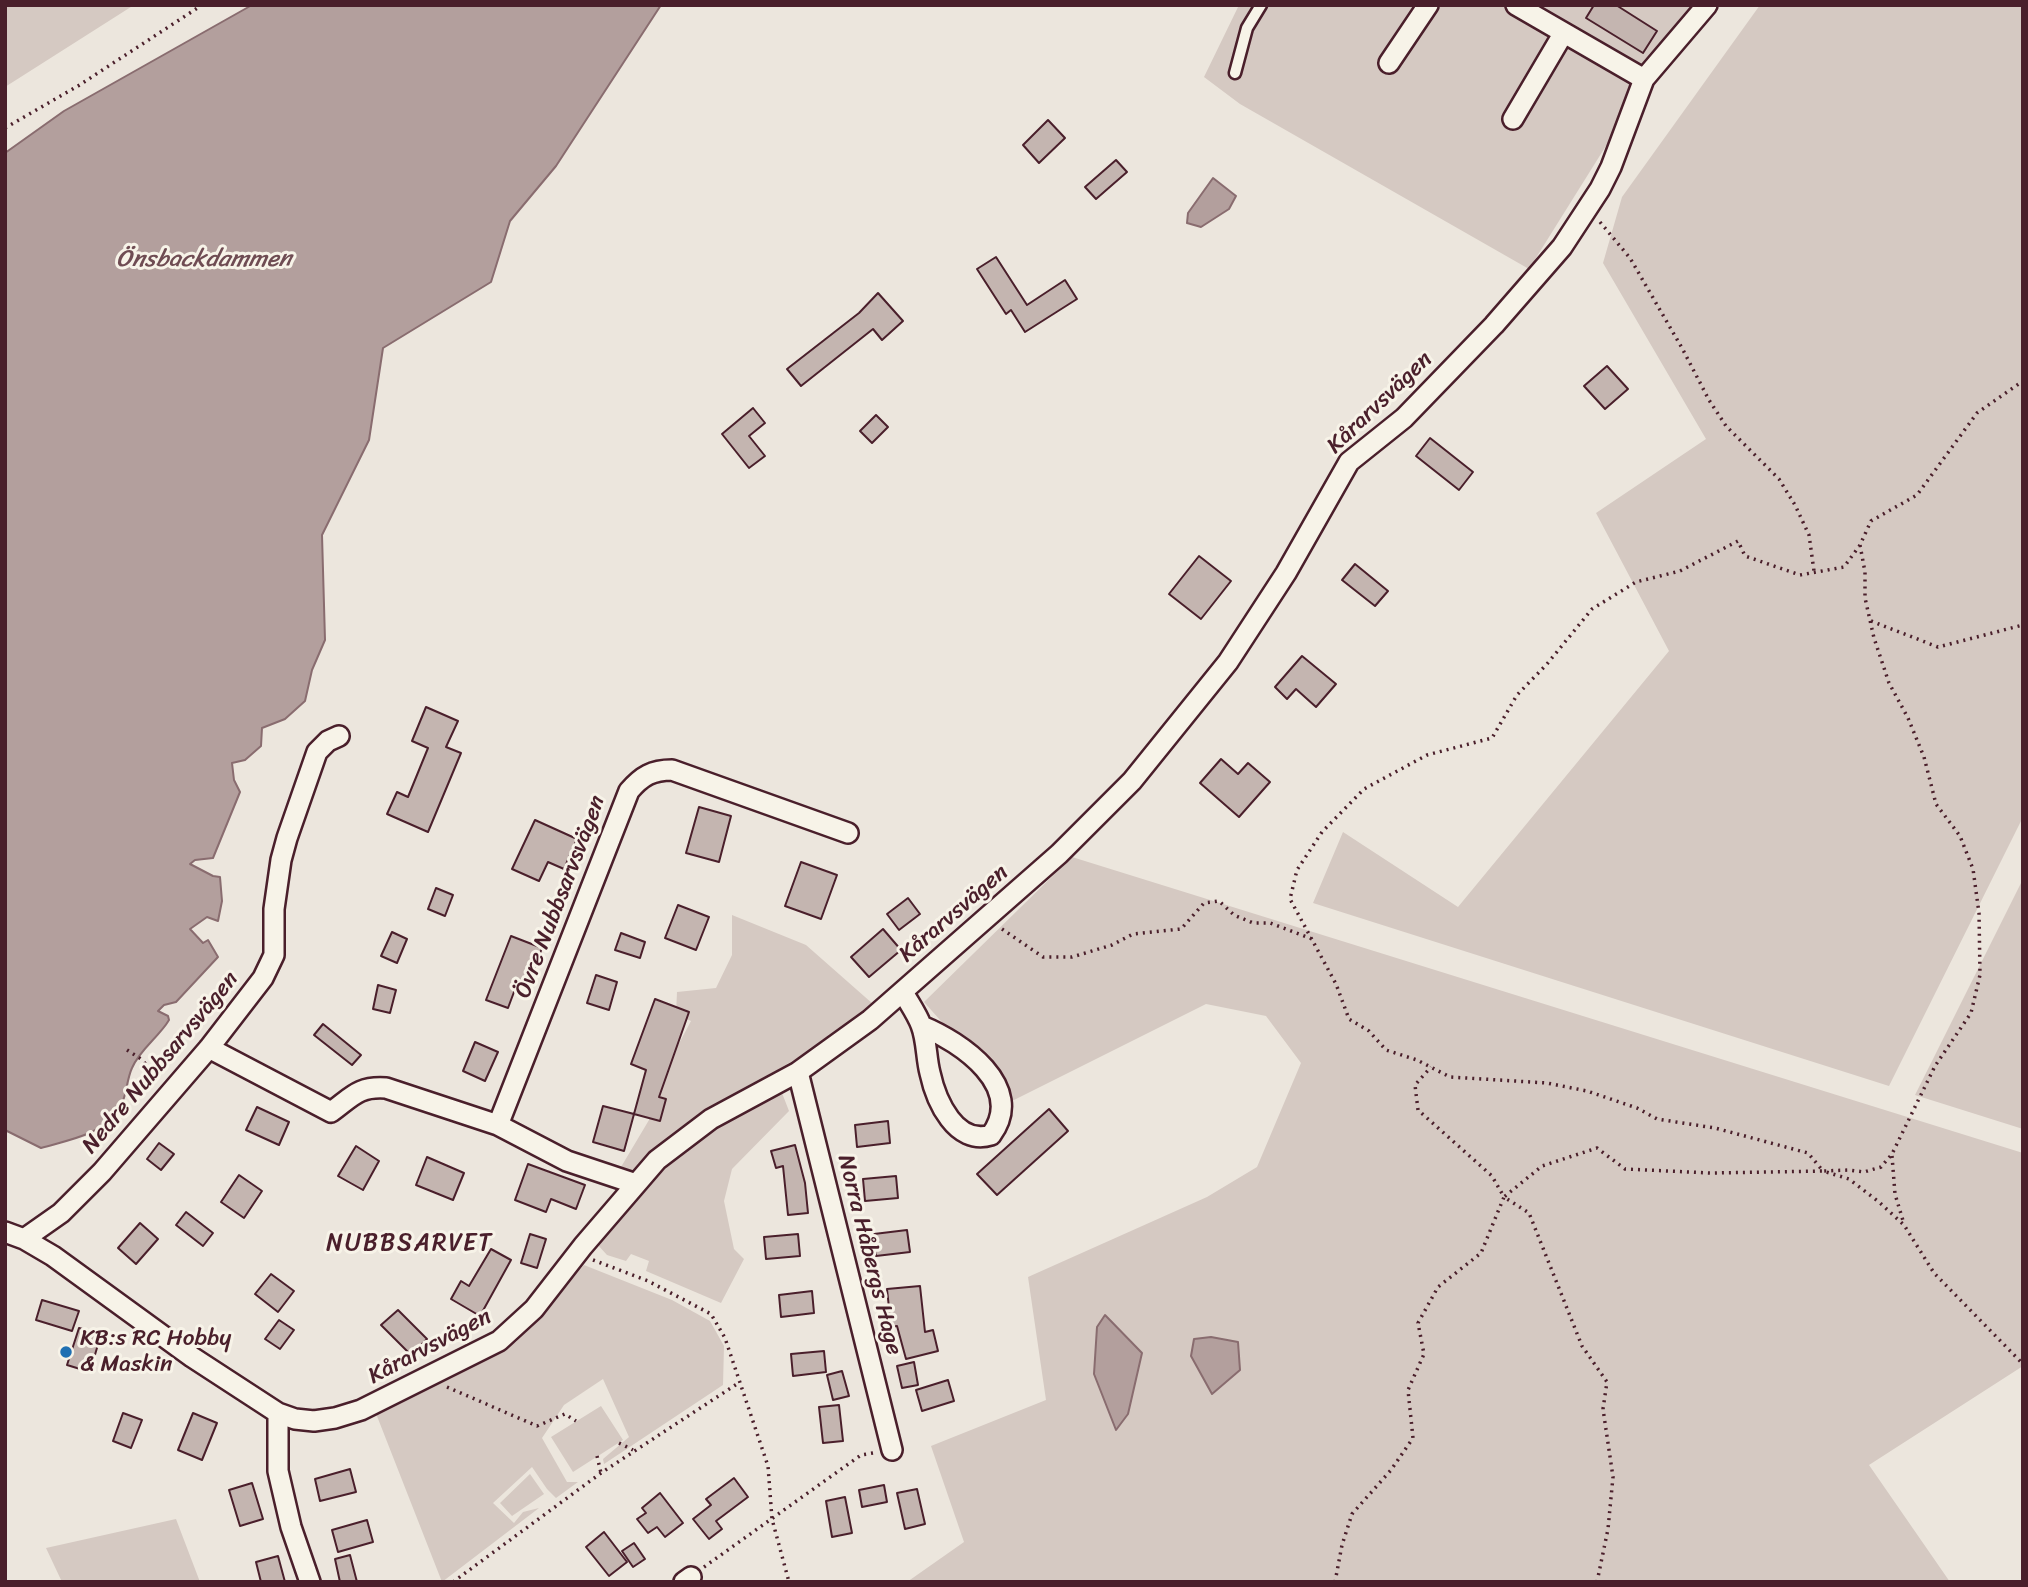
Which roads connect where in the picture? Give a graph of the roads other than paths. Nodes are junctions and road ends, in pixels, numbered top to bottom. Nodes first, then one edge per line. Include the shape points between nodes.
1 (1261, 5) edge
2 (1428, 5) edge
3 (1516, 5) edge
4 (1707, 5) edge
5 (1563, 34) junction
6 (1389, 63) dead end
7 (1235, 73) dead end
8 (1644, 79) junction
9 (1513, 119) dead end
10 (339, 736) dead end
11 (848, 833) dead end
12 (903, 992) junction
13 (922, 1026) junction
14 (209, 1048) junction
15 (798, 1072) junction
16 (498, 1125) junction
17 (636, 1184) junction
18 (5, 1232) edge
19 (24, 1239) junction
20 (278, 1413) junction
21 (892, 1450) road end
22 (310, 1582) edge

1 - 7 lane via 1247,27
2 - 6 street
3 - 5 street
4 - 8 street, Kårarvsvägen
5 - 8 street
5 - 9 street
8 - 12 street, Kårarvsvägen via 1611,167 1562,247 1404,418 1349,462 1286,573 1228,662 1132,781 1059,854
10 - 14 street, Nedre Nubbsarvsvägen via 317,752 287,838 274,909 274,955 253,993
11 - 16 street, Övre Nubbsarvsvägen via 672,770 657,770 638,781 629,791
12 - 13 street
12 - 15 street, Kårarvsvägen
13 - 13 street via 957,1043 990,1074 1001,1100 998,1125 990,1135 973,1137 944,1111 933,1087
14 - 16 street via 331,1112 355,1093 370,1087 386,1088
14 - 19 street, Nedre Nubbsarvsvägen via 102,1172 69,1205
15 - 17 street, Kårarvsvägen via 711,1119 675,1145
15 - 21 street, Norra Håbergs Hage
16 - 17 street via 567,1161
17 - 20 street, Kårarvsvägen via 510,1333 479,1353 335,1418 304,1420
18 - 19 street, Kårarvsvägen
19 - 20 street, Kårarvsvägen
20 - 22 street via 278,1471

